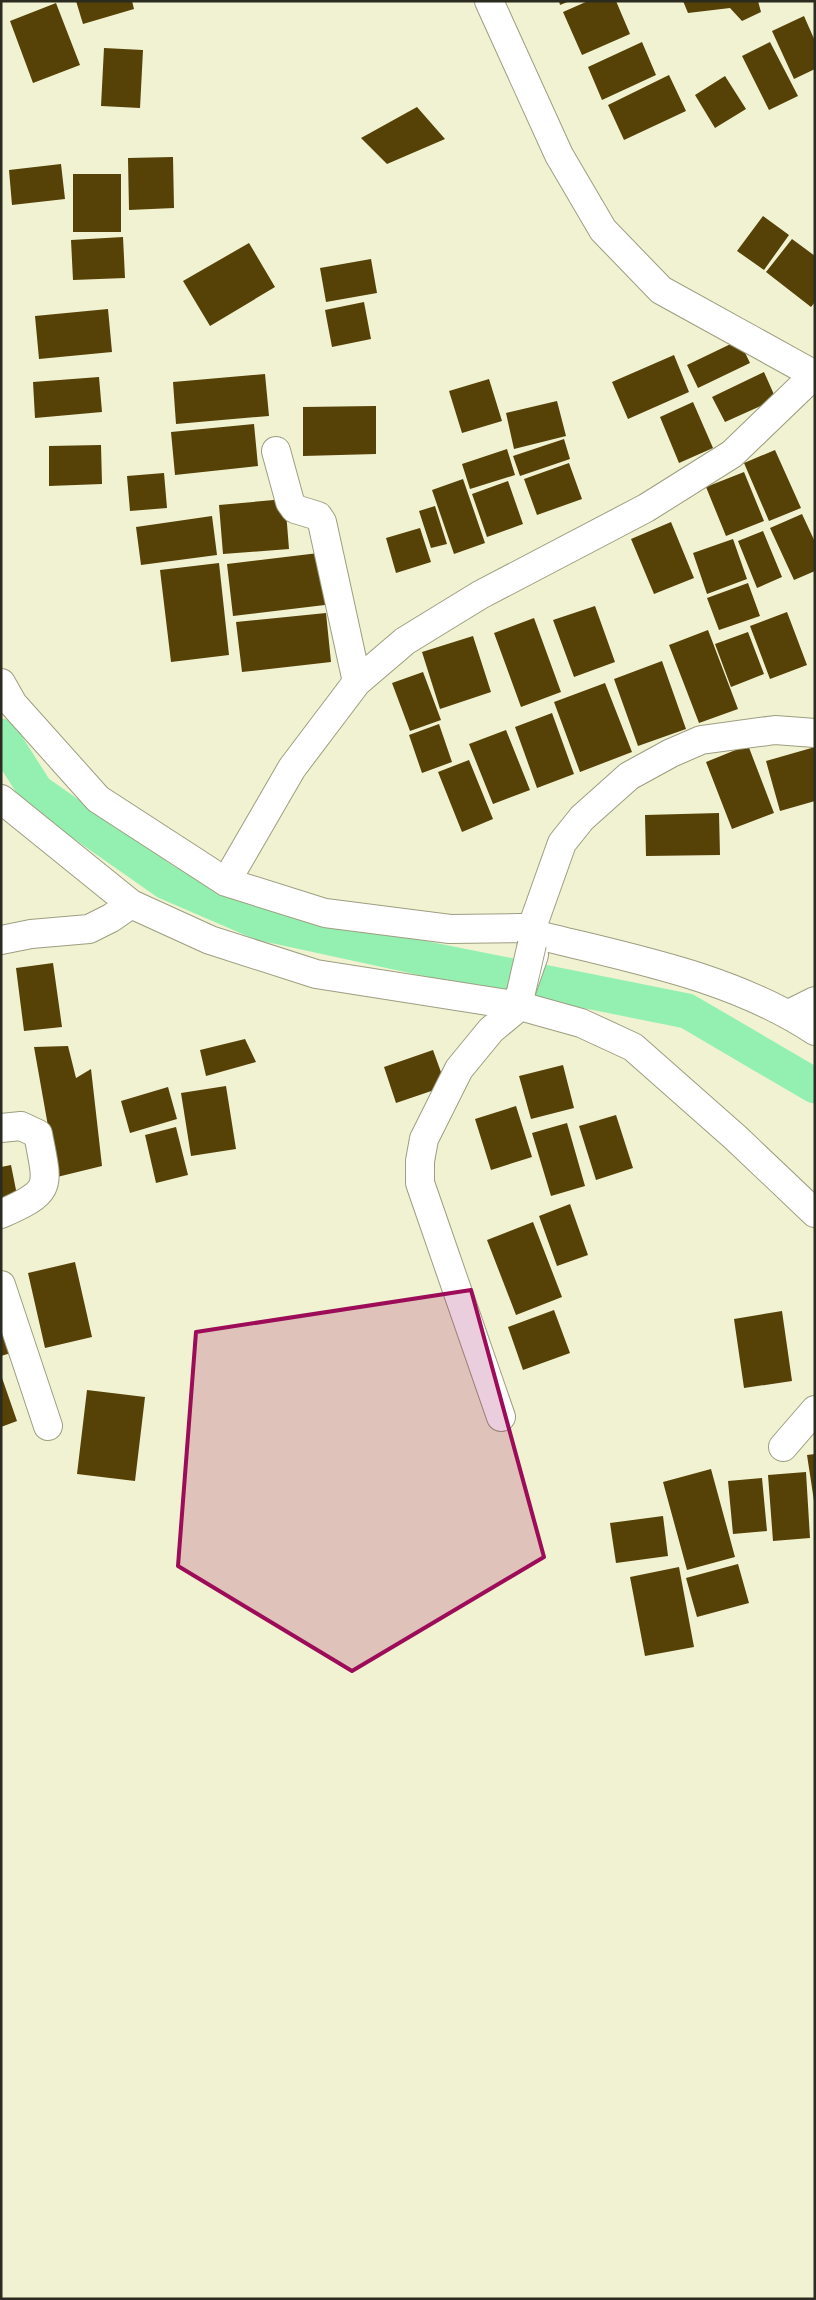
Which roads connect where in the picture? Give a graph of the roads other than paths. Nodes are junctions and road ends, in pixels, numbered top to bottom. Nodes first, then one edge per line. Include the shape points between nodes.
1 (489, 1) edge
2 (814, 375) edge
3 (276, 451) dead end
4 (357, 682) junction
5 (1, 683) edge
6 (815, 733) edge
7 (1, 799) edge
8 (226, 882) junction
9 (131, 904) junction
10 (1, 940) edge
11 (532, 944) junction
12 (521, 1000) junction
13 (815, 1001) edge
14 (789, 1014) junction
15 (815, 1031) edge
16 (1, 1128) edge
17 (815, 1213) edge
18 (1, 1214) edge
19 (1, 1285) edge
20 (815, 1410) edge
21 (501, 1417) dead end
22 (48, 1426) dead end
23 (783, 1447) dead end

1 - 2 street via 559,156 603,230 661,290
2 - 4 street via 732,454 646,508 480,595 405,642
3 - 4 street via 290,502 295,509 318,516 322,522
4 - 8 street via 292,768
5 - 8 street via 13,704 98,799
6 - 11 street via 775,730 701,740 629,776 582,818 562,843
7 - 9 street
8 - 11 street via 325,913 450,929 520,928
9 - 10 street via 89,929
9 - 12 street via 210,940 316,974
11 - 12 street, bridge
11 - 14 street via 692,973
12 - 17 street via 632,1047
12 - 21 street via 459,1069 424,1139 420,1161 420,1183
13 - 14 street
14 - 15 street
16 - 18 street via 21,1126 38,1134 46,1176 40,1192 28,1202
19 - 22 street
20 - 23 street

